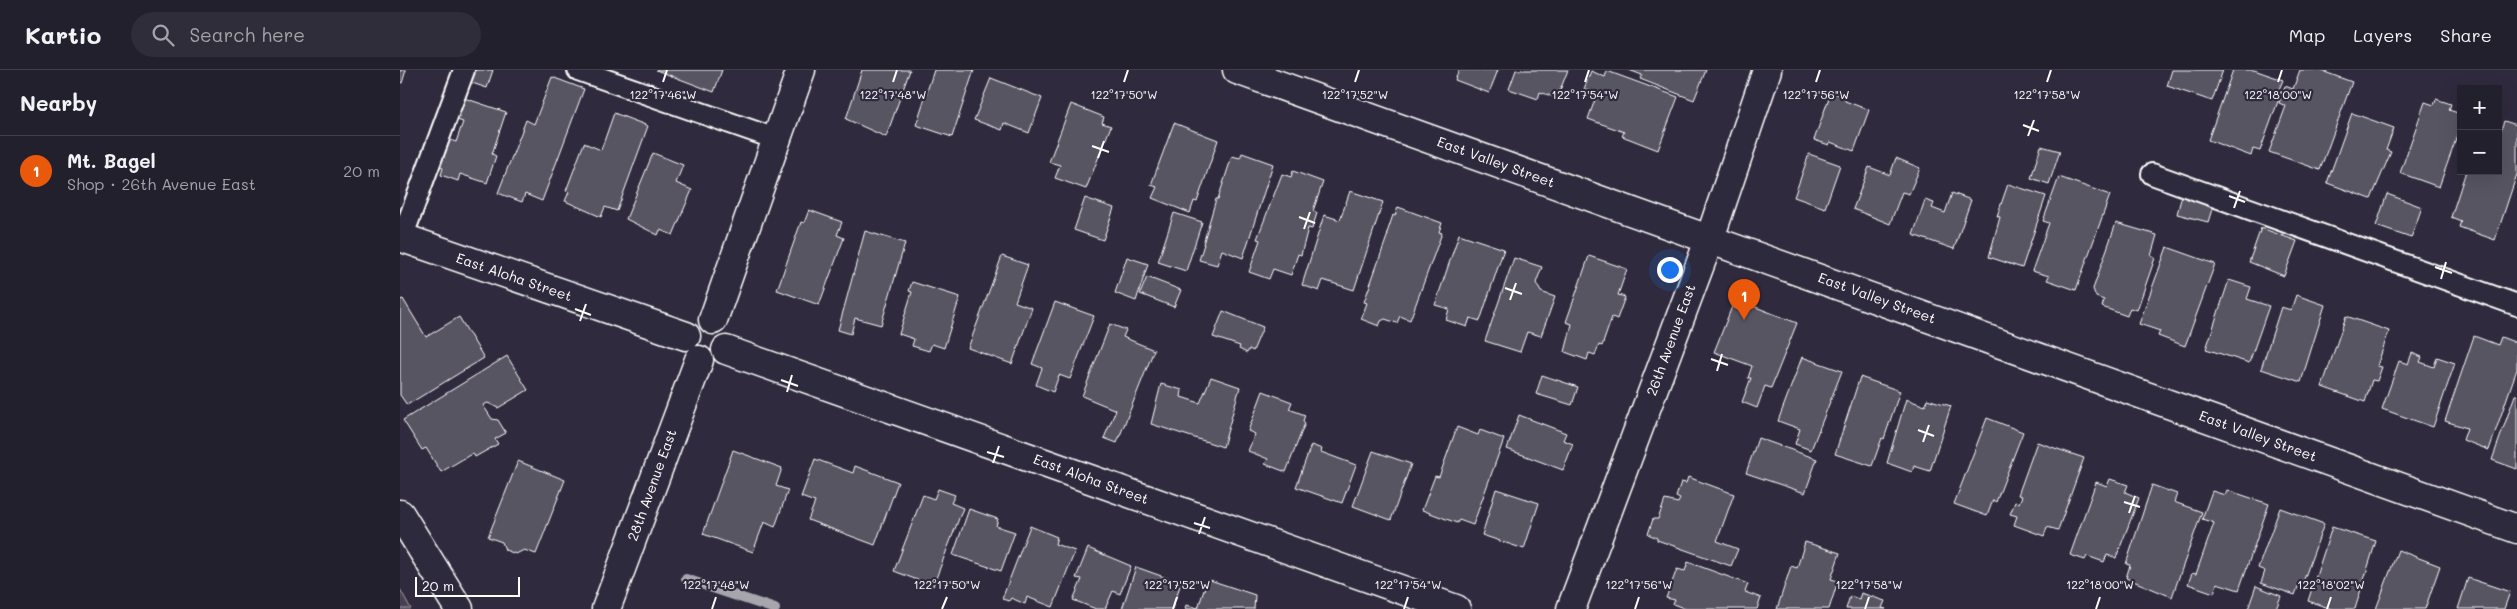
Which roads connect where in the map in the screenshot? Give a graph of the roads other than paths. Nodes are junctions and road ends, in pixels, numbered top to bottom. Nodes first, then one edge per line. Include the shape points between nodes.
1 (464, 70) edge
2 (578, 70) edge
3 (801, 70) edge
4 (1237, 70) edge
5 (1767, 70) edge
6 (776, 139) junction
7 (2152, 174) dead end
8 (401, 237) edge
9 (1710, 238) junction
10 (2517, 305) edge
11 (713, 320) junction
12 (686, 336) junction
13 (726, 350) junction
14 (699, 360) junction
15 (400, 514) edge
16 (2517, 529) edge
17 (459, 609) edge
18 (606, 609) edge
19 (1456, 609) edge
20 (1571, 609) edge

1 - 8 lane
2 - 6 lane
3 - 6 street
4 - 9 street, East Valley Street
5 - 9 street, 26th Avenue East
6 - 11 street
7 - 10 lane
8 - 12 street, East Aloha Street
9 - 16 street, East Valley Street
9 - 20 street, 26th Avenue East
11 - 12 street via 694,323
11 - 13 street via 726,330
12 - 14 street via 689,353
13 - 14 street via 721,358 714,361
13 - 19 street, East Aloha Street
14 - 18 street, 28th Avenue East
15 - 17 street

